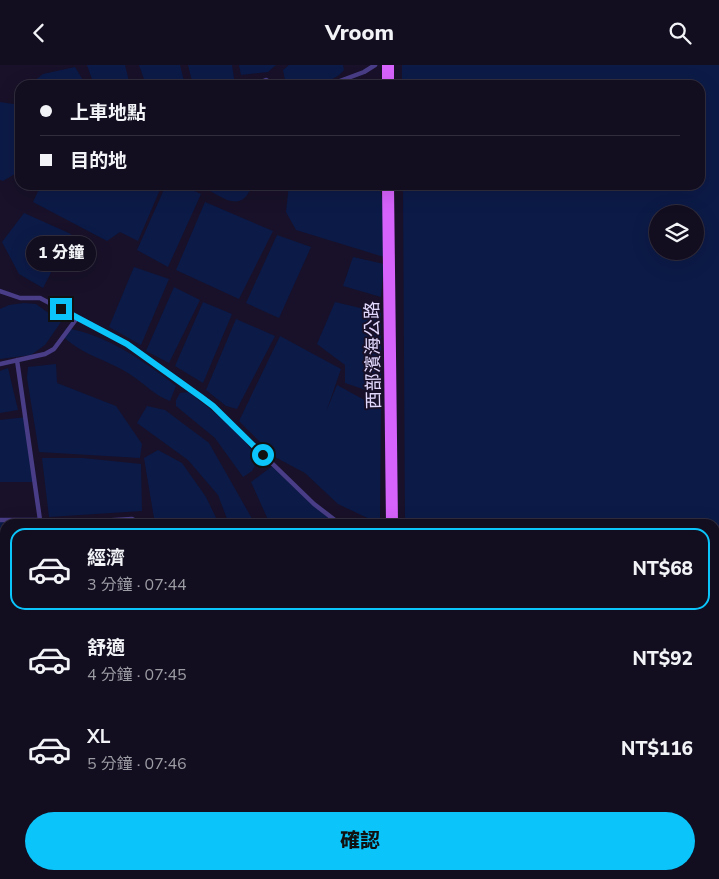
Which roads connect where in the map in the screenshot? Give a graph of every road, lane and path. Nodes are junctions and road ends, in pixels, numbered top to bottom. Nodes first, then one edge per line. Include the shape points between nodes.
1 (375, 65) edge
2 (388, 65) edge
3 (342, 80) edge
4 (388, 80) edge
5 (388, 190) edge
6 (0, 291) edge
7 (77, 318) junction
8 (18, 360) junction
9 (0, 365) edge
10 (40, 519) edge
11 (334, 519) edge
12 (392, 519) edge

1 - 3 lane
2 - 4 main road
5 - 12 main road, 西部濱海公路
6 - 7 lane via 40,298
7 - 8 lane via 54,349
7 - 11 lane via 127,344 213,406
8 - 9 lane
8 - 10 lane

